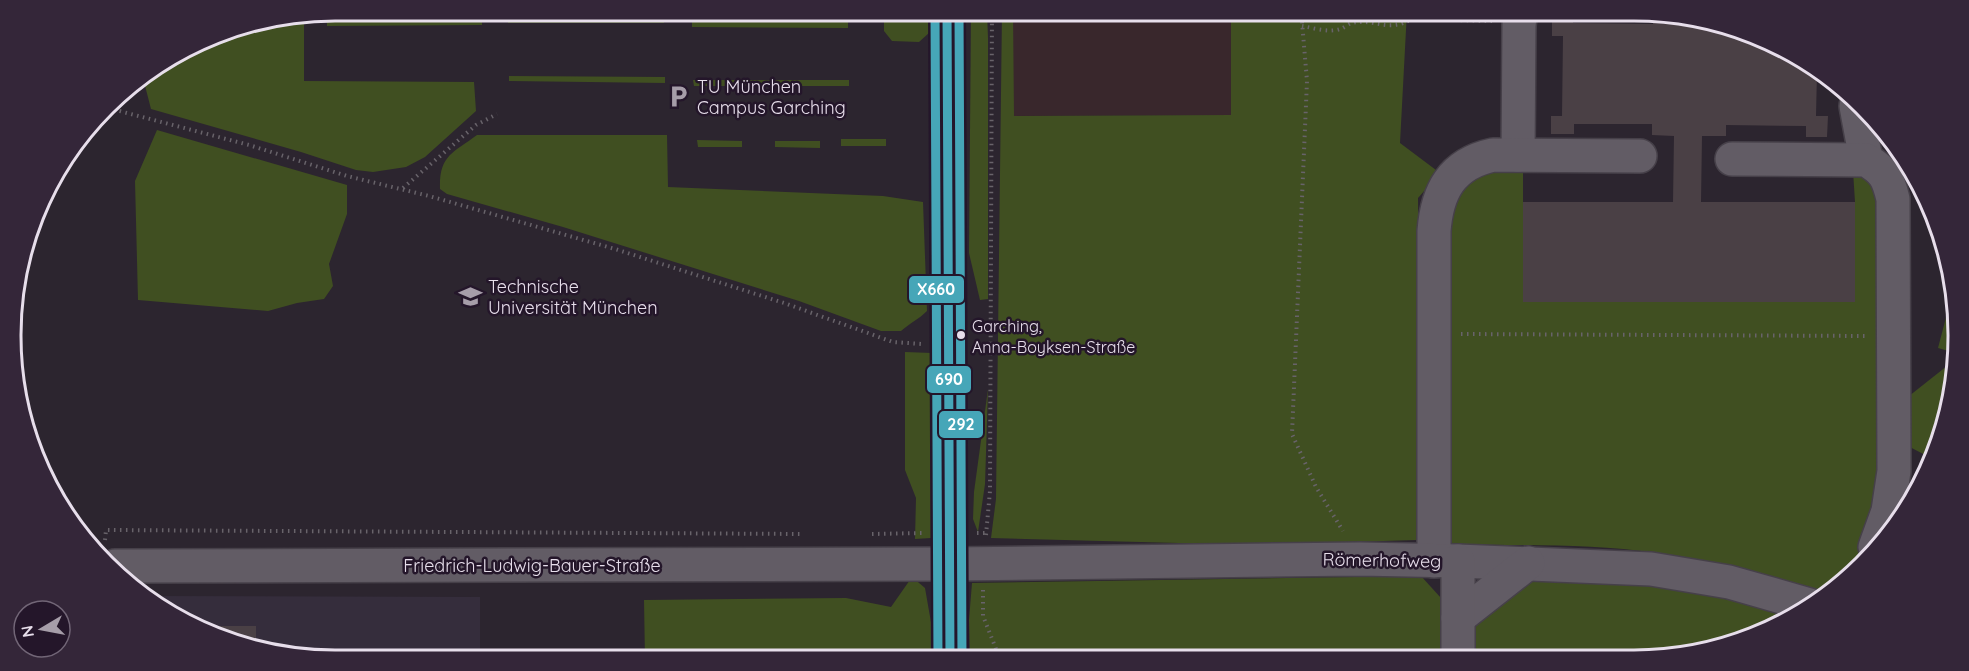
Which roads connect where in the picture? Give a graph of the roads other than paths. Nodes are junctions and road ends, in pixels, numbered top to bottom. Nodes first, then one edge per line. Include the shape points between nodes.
1 (947, 21) edge
2 (1520, 21) edge
3 (1858, 115) edge
4 (1518, 155) junction
5 (1640, 156) dead end
6 (1732, 159) dead end
7 (1866, 160) junction
8 (1882, 529) edge
9 (950, 548) junction
10 (112, 557) edge
11 (1446, 561) junction
12 (1527, 563) junction
13 (1800, 602) edge
14 (1458, 618) junction
15 (950, 650) edge
16 (1458, 650) edge

1 - 9 street
2 - 4 street
3 - 7 street
4 - 5 street
4 - 11 street via 1493,155 1470,162 1447,184 1435,215 1434,334
6 - 7 street
7 - 8 street via 1881,168 1893,199 1894,471
9 - 10 street, Friedrich-Ludwig-Bauer-Straße
9 - 11 street, Römerhofweg
9 - 15 street
11 - 12 street, Römerhofweg
11 - 14 street
12 - 13 street, Römerhofweg via 1651,569 1729,582
12 - 14 street
14 - 16 street

